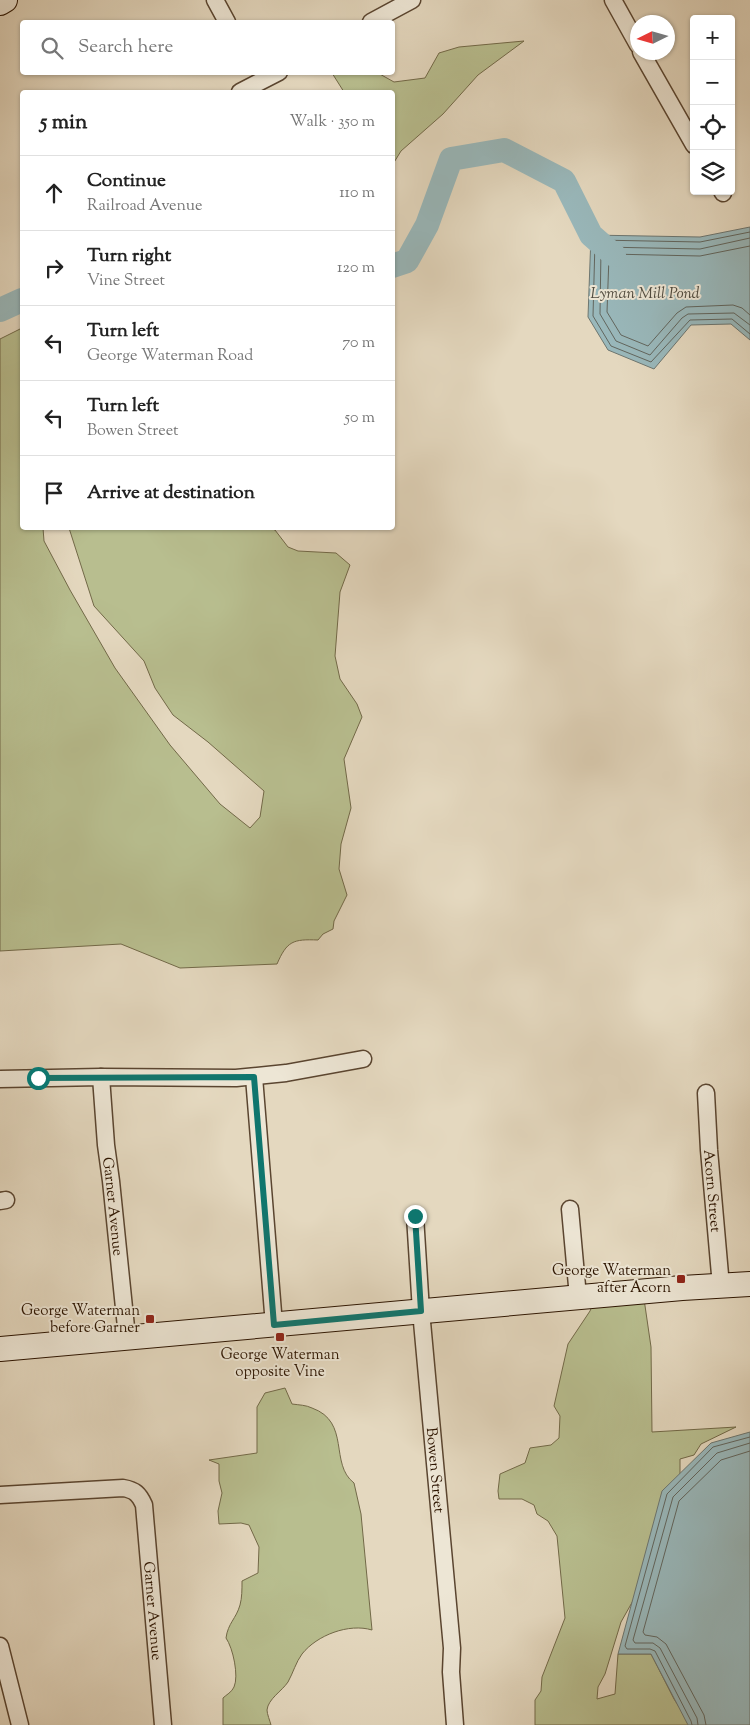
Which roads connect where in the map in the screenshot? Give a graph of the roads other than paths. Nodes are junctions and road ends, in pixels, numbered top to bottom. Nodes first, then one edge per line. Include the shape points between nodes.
1 (5, 0) edge
2 (215, 0) edge
3 (412, 0) edge
4 (613, 0) edge
5 (0, 3) edge
6 (226, 20) edge
7 (375, 20) edge
8 (630, 31) edge
9 (646, 60) edge
10 (255, 78) edge
11 (242, 90) edge
12 (690, 138) edge
13 (363, 1059) dead end
14 (101, 1077) junction
15 (254, 1077) junction
16 (0, 1079) edge
17 (706, 1093) dead end
18 (570, 1209) dead end
19 (415, 1216) dead end
20 (750, 1284) edge
21 (721, 1286) junction
22 (578, 1297) junction
23 (421, 1311) junction
24 (274, 1325) junction
25 (127, 1337) junction
26 (0, 1349) edge
27 (0, 1495) edge
28 (0, 1646) edge
29 (20, 1725) edge
30 (163, 1725) edge
31 (455, 1725) edge

1 - 5 main road
2 - 6 street
3 - 7 street
4 - 8 street
9 - 12 street
10 - 11 street
13 - 15 street
14 - 15 street
14 - 16 street
14 - 25 street, Garner Avenue
15 - 24 street
17 - 21 street, Acorn Street
18 - 22 street
19 - 23 street, Bowen Street
20 - 21 main road
21 - 22 main road
22 - 23 main road
23 - 24 main road
23 - 31 street, Bowen Street via 452,1641
24 - 25 main road
25 - 26 main road
27 - 30 street, Garner Avenue via 123,1488 140,1496 144,1505
28 - 29 street

